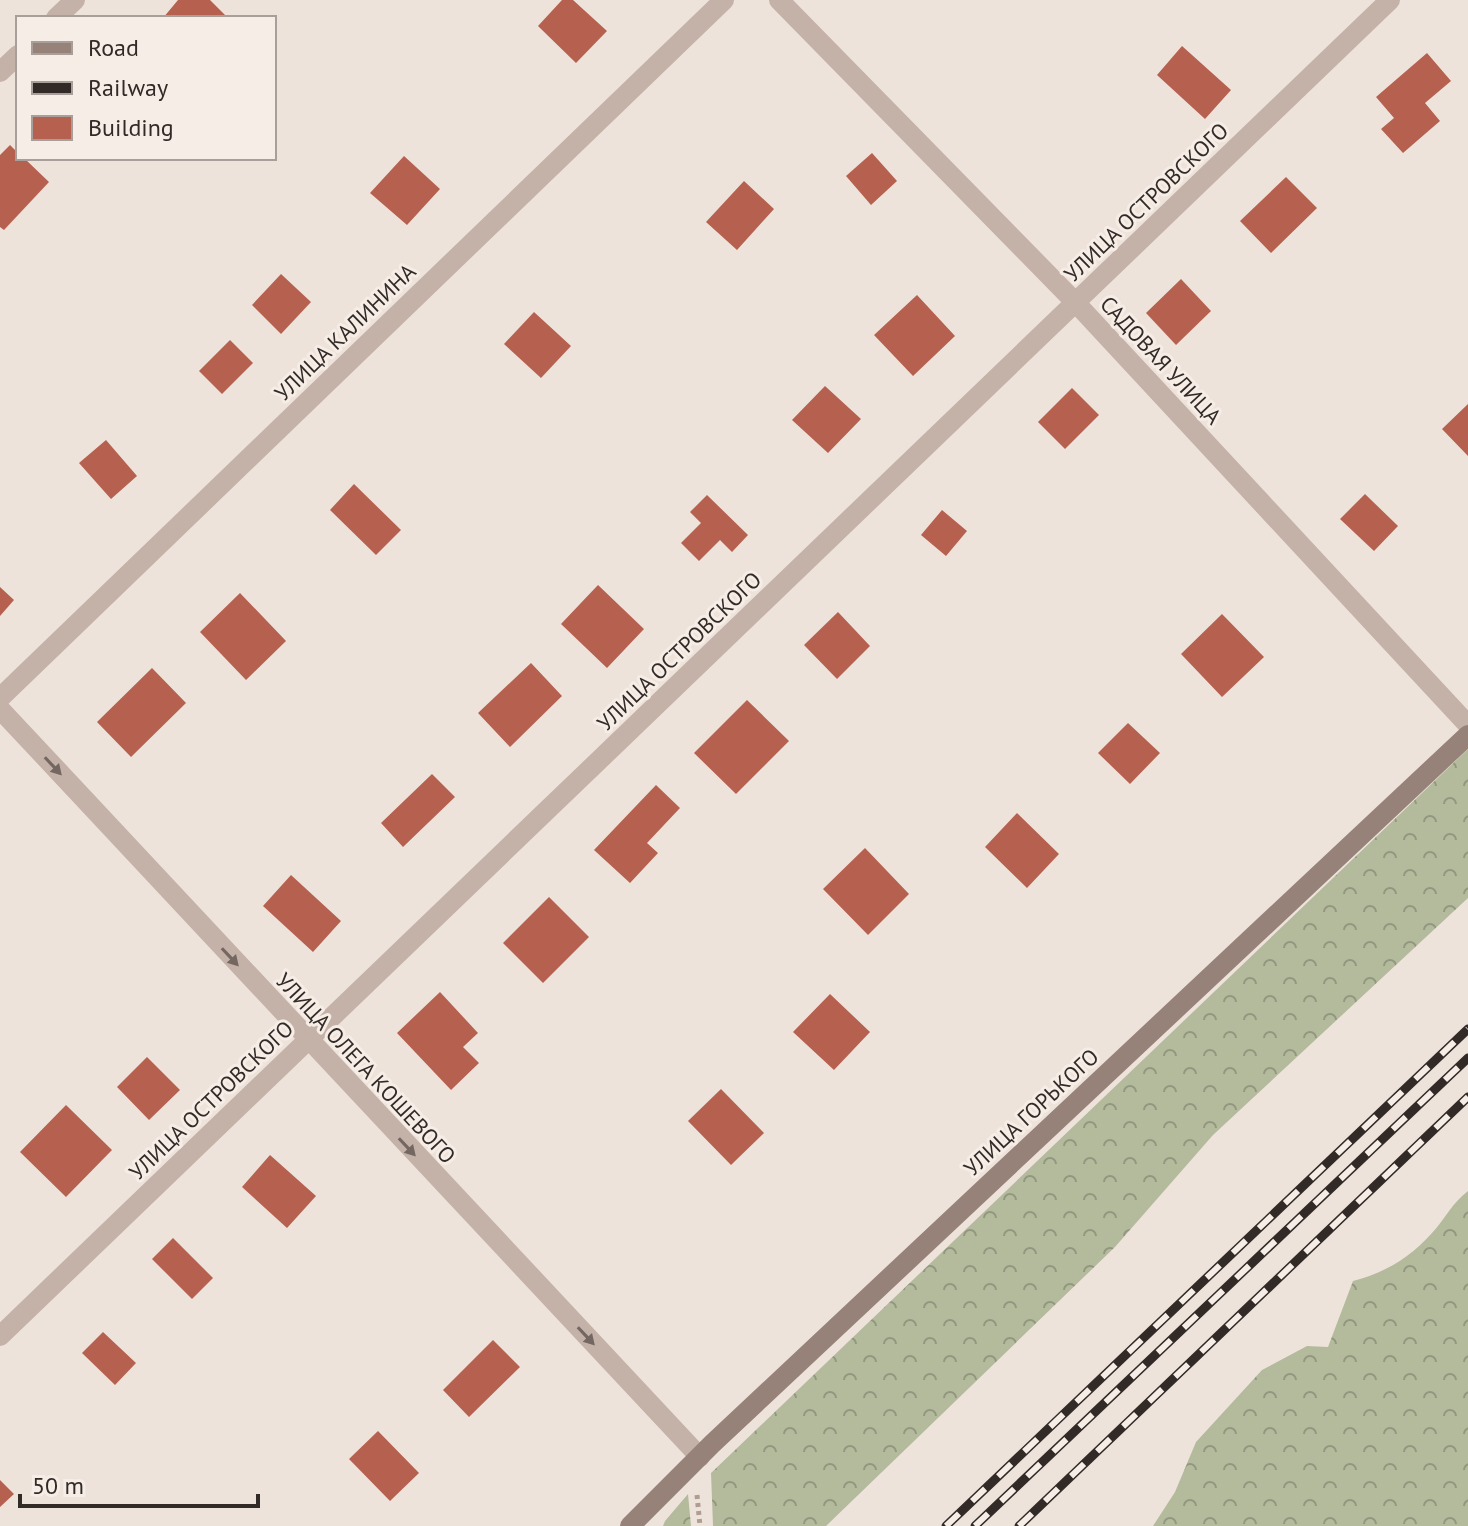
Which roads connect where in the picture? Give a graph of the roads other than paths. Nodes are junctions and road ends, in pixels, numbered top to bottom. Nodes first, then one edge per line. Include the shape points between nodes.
1 (75, 0) edge
2 (724, 0) edge
3 (779, 0) edge
4 (1390, 0) edge
5 (58, 16) edge
6 (16, 57) edge
7 (0, 72) edge
8 (1076, 303) junction
9 (0, 698) edge
10 (0, 709) edge
11 (1468, 725) edge
12 (1468, 735) edge
13 (308, 1041) junction
14 (0, 1336) edge
15 (700, 1457) junction
16 (630, 1526) edge

1 - 5 street
2 - 9 street, УЛИЦА КАЛИНИНА
3 - 8 street, САДОВАЯ УЛИЦА
4 - 8 street, УЛИЦА ОСТРОВСКОГО
6 - 7 street
8 - 11 street, САДОВАЯ УЛИЦА
8 - 13 street, УЛИЦА ОСТРОВСКОГО
10 -> 13 street, УЛИЦА ОЛЕГА КОШЕВОГО
12 - 15 street, УЛИЦА ГОРЬКОГО
13 - 14 street, УЛИЦА ОСТРОВСКОГО
13 -> 15 street, УЛИЦА ОЛЕГА КОШЕВОГО
15 - 16 street, УЛИЦА ГОРЬКОГО

